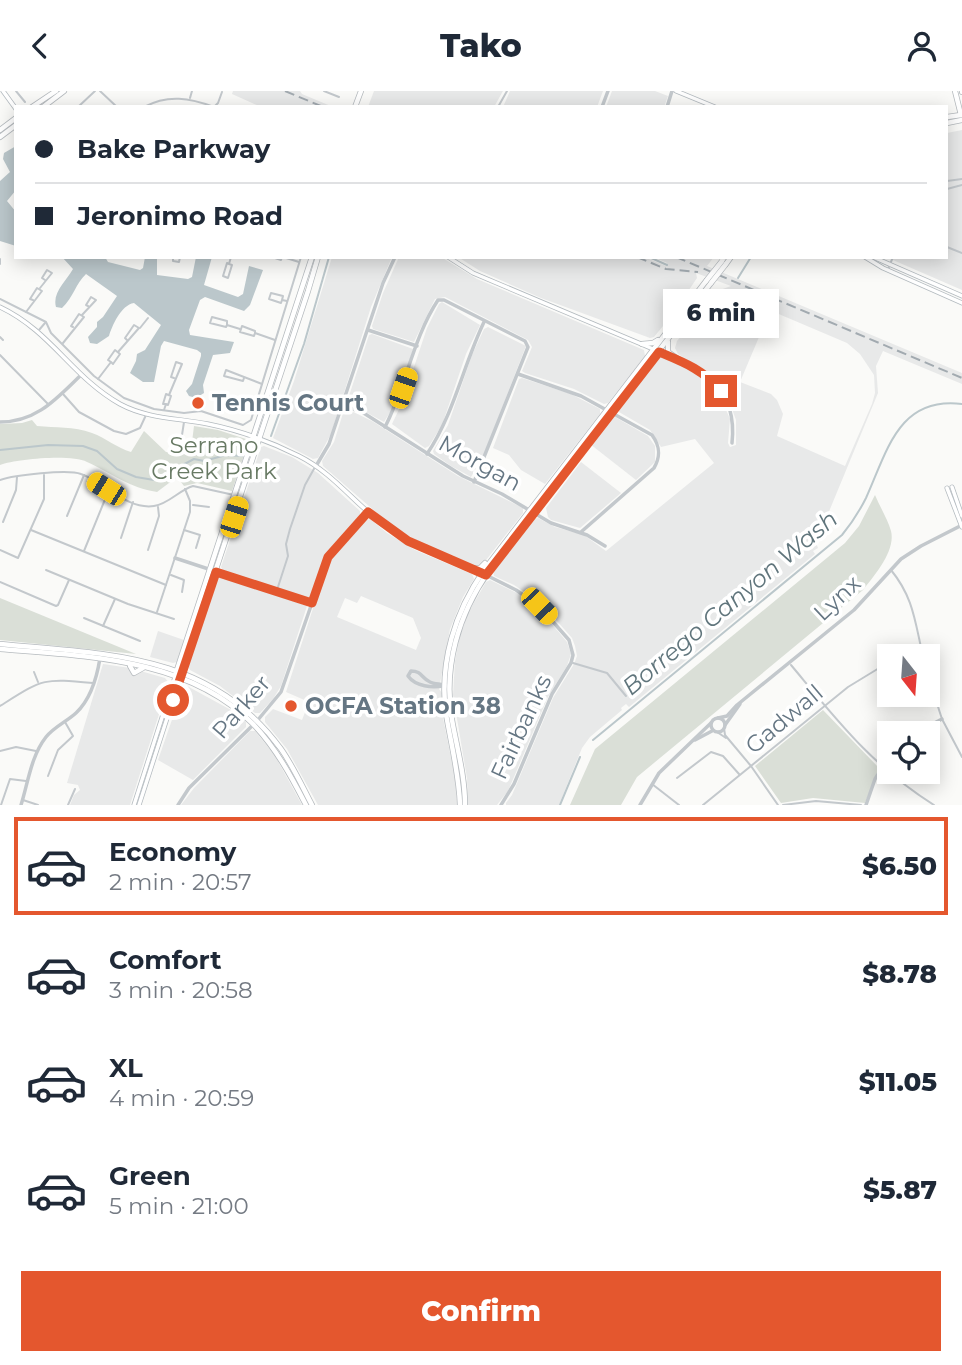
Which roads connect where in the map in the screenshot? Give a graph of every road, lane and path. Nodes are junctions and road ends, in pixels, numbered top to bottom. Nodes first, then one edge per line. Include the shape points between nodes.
1 (3, 91) edge
2 (16, 91) edge
3 (56, 91) edge
4 (64, 91) edge
5 (95, 91) edge
6 (100, 91) edge
7 (192, 91) edge
8 (324, 91) edge
9 (674, 91) edge
10 (955, 91) edge
11 (330, 92) edge
12 (339, 97) dead end
13 (168, 99) junction
14 (190, 99) junction
15 (25, 102) dead end
16 (35, 105) edge
17 (46, 105) edge
18 (80, 105) edge
19 (115, 105) edge
20 (150, 105) edge
21 (168, 105) edge
22 (208, 105) edge
23 (710, 105) edge
24 (14, 106) edge
25 (962, 118) edge
26 (962, 179) edge
27 (948, 181) edge
28 (962, 185) edge
29 (952, 187) junction
30 (948, 189) edge
31 (0, 259) edge
32 (231, 259) edge
33 (289, 259) edge
34 (301, 259) edge
35 (311, 259) edge
36 (316, 259) edge
37 (394, 259) edge
38 (451, 259) edge
39 (870, 259) edge
40 (876, 259) edge
41 (886, 259) edge
42 (892, 259) edge
43 (724, 261) edge
44 (300, 263) junction
45 (0, 264) edge
46 (229, 264) dead end
47 (884, 265) junction
48 (889, 268) junction
49 (45, 280) dead end
50 (962, 296) edge
51 (0, 299) edge
52 (282, 300) dead end
53 (288, 301) junction
54 (962, 303) edge
55 (88, 306) dead end
56 (0, 307) edge
57 (26, 313) junction
58 (82, 316) junction
59 (148, 318) dead end
60 (46, 322) junction
61 (484, 322) junction
62 (226, 324) junction
63 (73, 327) junction
64 (139, 328) junction
65 (241, 329) junction
66 (39, 330) junction
67 (368, 330) junction
68 (254, 333) junction
69 (0, 337) edge
70 (665, 339) junction
71 (3, 340) dead end
72 (127, 340) junction
73 (276, 340) junction
74 (62, 343) junction
75 (642, 344) junction
76 (417, 346) junction
77 (656, 350) junction
78 (0, 355) edge
79 (677, 359) junction
80 (518, 373) junction
81 (81, 375) junction
82 (174, 378) junction
83 (244, 378) junction
84 (97, 380) junction
85 (262, 384) junction
86 (62, 393) junction
87 (49, 405) junction
88 (341, 405) junction
89 (164, 411) junction
90 (609, 411) junction
91 (146, 414) junction
92 (184, 421) junction
93 (0, 422) edge
94 (385, 427) junction
95 (176, 439) dead end
96 (257, 439) junction
97 (732, 443) dead end
98 (427, 454) junction
99 (316, 466) junction
100 (44, 474) junction
101 (84, 475) junction
102 (17, 476) junction
103 (0, 479) edge
104 (474, 482) junction
105 (185, 489) junction
106 (109, 491) junction
107 (237, 496) junction
108 (133, 502) junction
109 (157, 505) junction
110 (191, 505) junction
111 (209, 507) dead end
112 (532, 511) junction
113 (368, 512) junction
114 (67, 516) dead end
115 (962, 516) edge
116 (3, 522) dead end
117 (962, 526) edge
118 (204, 528) dead end
119 (31, 530) junction
120 (184, 530) junction
121 (581, 532) junction
122 (200, 535) junction
123 (121, 538) dead end
124 (605, 546) dead end
125 (196, 548) dead end
126 (0, 550) edge
127 (148, 550) dead end
128 (83, 552) junction
129 (496, 553) junction
130 (175, 558) junction
131 (467, 568) junction
132 (46, 570) dead end
133 (890, 570) junction
134 (213, 571) junction
135 (483, 574) junction
136 (170, 575) junction
137 (69, 579) junction
138 (0, 582) edge
139 (166, 585) junction
140 (182, 592) dead end
141 (276, 592) junction
142 (115, 598) junction
143 (312, 603) junction
144 (157, 614) junction
145 (85, 618) dead end
146 (174, 619) dead end
147 (103, 626) junction
148 (140, 641) dead end
149 (0, 644) edge
150 (921, 644) edge
151 (16, 648) junction
152 (0, 649) edge
153 (100, 657) junction
154 (572, 663) junction
155 (789, 663) junction
156 (877, 669) edge
157 (34, 673) dead end
158 (179, 674) junction
159 (38, 683) junction
160 (93, 683) junction
161 (447, 686) junction
162 (626, 696) dead end
163 (740, 704) junction
164 (0, 706) edge
165 (825, 706) junction
166 (938, 707) edge
167 (718, 718) junction
168 (942, 719) junction
169 (65, 721) junction
170 (938, 721) edge
171 (255, 723) junction
172 (711, 723) junction
173 (724, 727) junction
174 (715, 732) junction
175 (693, 741) junction
176 (730, 741) junction
177 (0, 751) edge
178 (37, 751) junction
179 (962, 757) edge
180 (877, 762) edge
181 (751, 766) junction
182 (740, 775) junction
183 (48, 776) dead end
184 (877, 776) edge
185 (677, 778) dead end
186 (27, 781) junction
187 (652, 783) junction
188 (905, 784) edge
189 (75, 789) dead end
190 (22, 802) edge
191 (1, 805) edge
192 (38, 805) edge
193 (68, 805) edge
194 (137, 805) edge
195 (178, 805) edge
196 (306, 805) edge
197 (312, 805) edge
198 (463, 805) edge
199 (501, 805) edge
200 (640, 805) edge
201 (678, 805) edge
202 (703, 805) edge
203 (778, 805) edge
204 (783, 805) edge
205 (861, 805) edge
206 (866, 805) edge
207 (934, 805) edge

1 - 24 main road
2 - 15 street
3 - 16 main road
4 - 17 main road
5 - 18 street
6 - 19 street
7 - 14 street
8 - 11 street
9 - 23 main road
10 - 25 main road
11 - 12 street
13 - 14 street
13 - 20 street
13 - 21 street
14 - 22 street
26 - 27 street
27 - 29 street
28 - 29 street
29 - 30 street
31 - 45 street
32 - 46 street
33 - 44 street
34 - 44 street
35 - 96 main road
36 - 96 main road
37 - 67 street
38 - 75 main road via 472,273
39 - 47 main road
40 - 47 main road
41 - 47 street
42 - 48 street
43 - 70 main road, bridge
44 - 53 street
47 - 48 main road
48 - 50 main road
48 - 54 main road
49 - 57 street
51 - 57 street
52 - 53 street
53 - 73 street
55 - 58 street
56 - 66 main road
57 - 60 street
58 - 63 street via 76,329
58 - 63 street via 79,314
59 - 64 street
60 - 66 street
60 - 74 street
61 - 76 street via 440,299
61 - 80 street via 528,344
61 - 98 street via 446,422
62 - 62 street via 228,321 212,317 210,323
62 - 65 street
63 - 74 street
64 - 72 street
64 - 72 street via 134,325
65 - 68 street
65 - 68 street
66 - 81 main road
67 - 76 street
67 - 88 street
68 - 73 street
69 - 71 street
70 - 75 main road
70 - 77 main road
70 - 79 main road via 668,352
72 - 84 street
73 - 85 street
74 - 84 street
75 - 77 main road
76 - 94 street
77 - 79 street
77 - 90 main road
78 - 87 street
79 - 97 street via 708,376 724,395 733,425
80 - 90 street via 575,393
80 - 104 street
81 - 86 street
81 - 91 main road via 111,398
82 - 82 street via 177,379 182,364 176,362
82 - 89 street
83 - 83 street via 226,370 224,376 243,381
83 - 85 street
84 - 89 street via 124,398
85 - 89 street via 251,420 243,425 197,411
86 - 87 street
86 - 91 street via 79,412 121,433 141,427
87 - 93 street via 29,418
88 - 94 street, Morgan
88 - 99 street via 329,444
90 - 112 main road
90 - 121 street via 652,435 659,457 649,473
91 - 92 main road
92 - 95 street via 182,435
92 - 96 main road
94 - 98 street, Morgan
96 - 99 main road
96 - 107 main road
98 - 104 street, Morgan
99 - 113 main road
99 - 141 street via 290,529 288,556
100 - 101 street
100 - 102 street
100 - 119 street via 45,493
101 - 106 street
101 - 114 street
102 - 103 street
102 - 116 street
104 - 112 street, Morgan
105 - 107 street via 199,486
105 - 109 street
105 - 110 street
106 - 108 street
106 - 128 street
107 - 134 main road
108 - 109 street
108 - 123 street
109 - 127 street via 159,516
110 - 111 street
110 - 120 street
112 - 121 street, Morgan via 551,523
112 - 129 main road
112 - 135 main road
113 - 131 main road via 408,541
113 - 143 street, Parker via 328,557
115 - 117 main road via 950,488
117 - 133 street, Lynx via 915,549
118 - 122 street
119 - 126 street via 18,558
119 - 128 street
120 - 122 street
120 - 130 street
121 - 124 street, Morgan
122 - 125 street
128 - 139 street
129 - 131 main road via 480,568
129 - 135 main road
130 - 134 street
130 - 136 street
131 - 135 main road
132 - 137 street
133 - 150 street via 912,606
133 - 155 street, Lynx via 854,610
134 - 141 street
134 - 158 main road
135 - 154 street via 539,606 569,640
135 - 161 main road via 455,624 447,655
136 - 139 street
136 - 140 street via 186,580
137 - 138 street via 56,606
137 - 142 street
139 - 144 street
141 - 143 street
142 - 144 street
142 - 147 street
143 - 171 street, Parker via 284,687
144 - 146 street
145 - 147 street
147 - 148 street
149 - 151 main road
151 - 152 main road
151 - 153 main road
153 - 158 main road via 142,659
153 - 158 main road via 127,663 134,673 145,667
153 - 160 street
154 - 162 street via 607,673
154 - 199 street, Fairbanks via 552,694
155 - 163 street, Lynx
155 - 165 street
156 - 165 street, Gadwall
157 - 159 street
158 - 171 main road
158 - 194 main road
159 - 160 street
159 - 164 street
160 - 169 street via 84,704
161 - 161 street via 430,682 417,671 408,676 422,685
161 - 198 main road via 446,712
163 - 167 street, Lynx
163 - 173 street, Lynx
165 - 180 street
165 - 181 street, Gadwall
166 - 168 street
167 - 172 street, Lynx
167 - 173 street
168 - 170 street
168 - 179 street
169 - 178 street
169 - 183 street via 73,736 58,750
171 - 195 street, Parker via 189,788
171 - 196 main road
171 - 197 main road via 289,762
172 - 174 street
172 - 175 street
173 - 174 street
173 - 176 street
174 - 175 street
174 - 176 street
175 - 187 street
176 - 181 street
177 - 178 street via 16,747
178 - 186 street
181 - 182 street, Gadwall
181 - 203 street
182 - 185 street via 723,756 711,752
182 - 202 street, Gadwall
184 - 206 street
186 - 190 street
186 - 191 street via 10,779
187 - 200 street
187 - 201 street
188 - 207 street
189 - 193 street
190 - 192 street
204 - 205 street via 816,801

